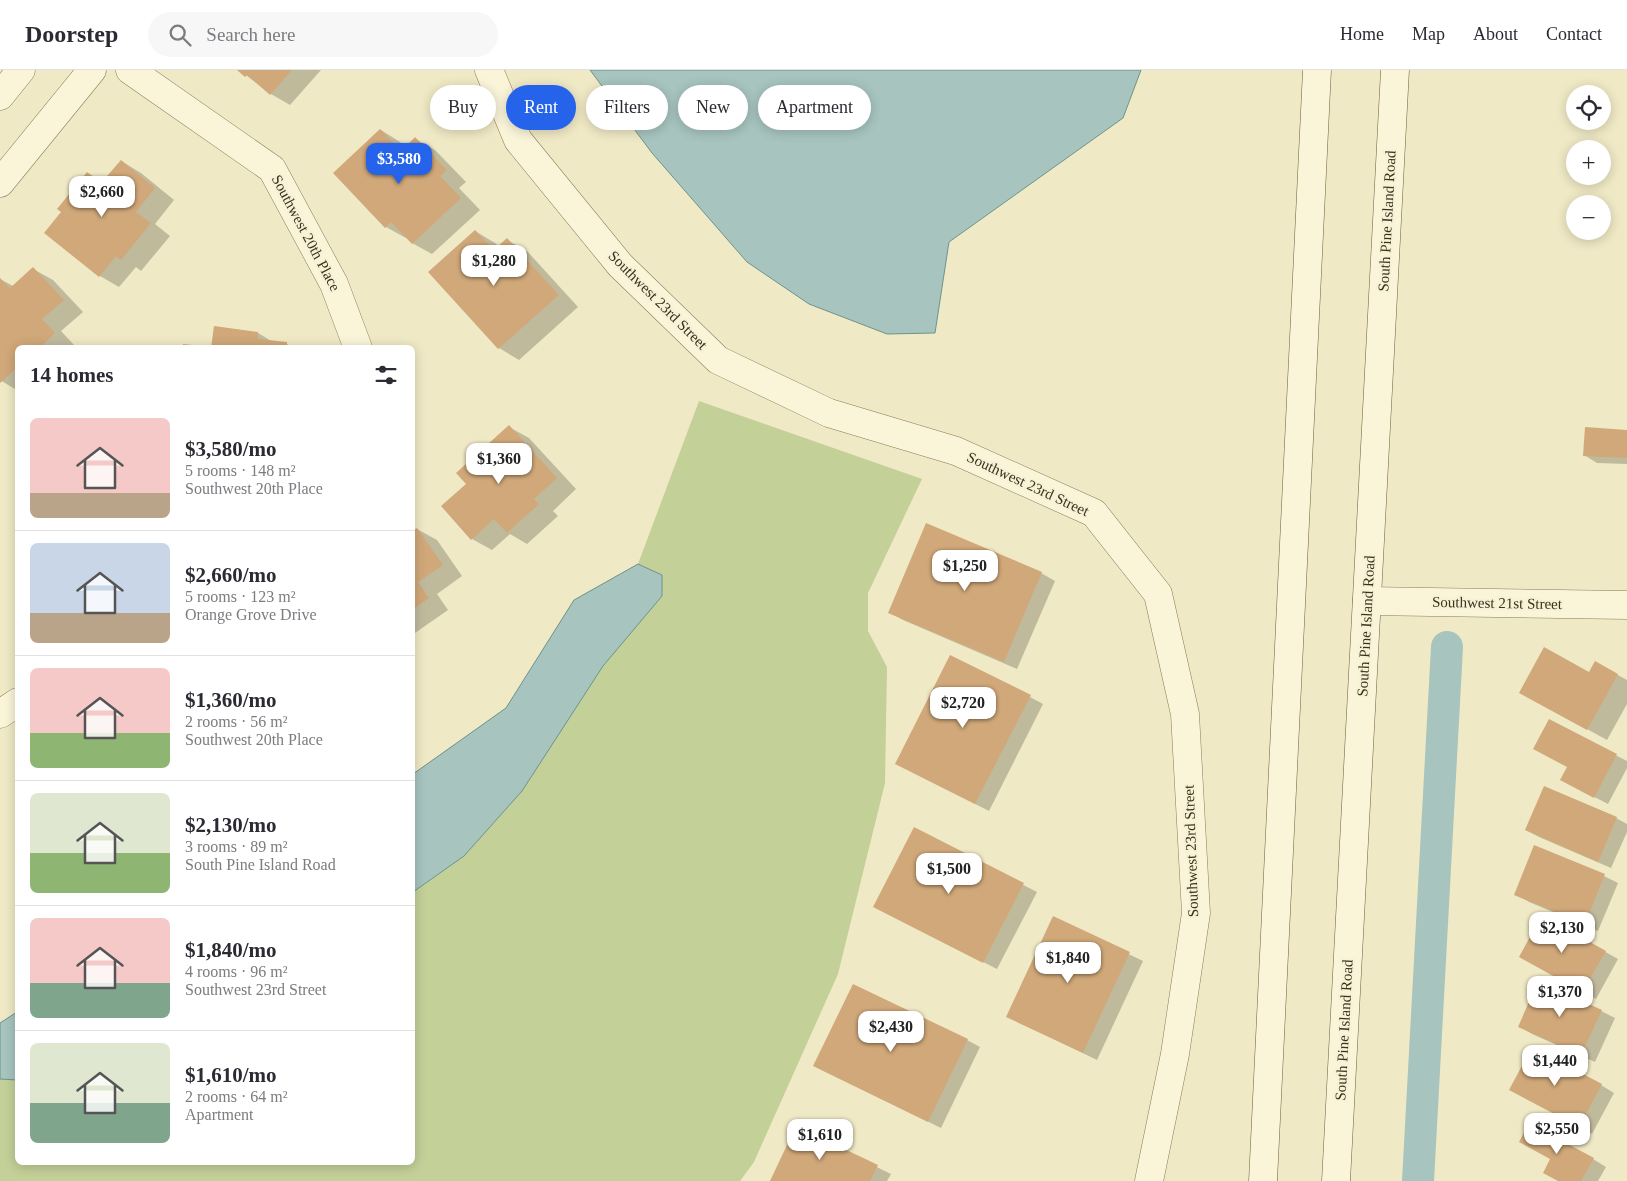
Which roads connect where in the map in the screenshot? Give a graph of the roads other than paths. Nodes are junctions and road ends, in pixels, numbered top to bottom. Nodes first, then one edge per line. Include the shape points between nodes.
1 (21, 70) edge
2 (92, 70) edge
3 (130, 70) edge
4 (489, 70) edge
5 (1318, 70) edge
6 (1395, 70) edge
7 (0, 96) edge
8 (0, 183) edge
9 (357, 345) edge
10 (1367, 601) junction
11 (1627, 605) edge
12 (15, 704) edge
13 (0, 714) edge
14 (1149, 1181) edge
15 (1263, 1181) edge
16 (1336, 1181) edge

1 - 7 street
2 - 8 street
3 - 9 street, Southwest 20th Place via 272,169 334,284
4 - 14 street, Southwest 23rd Street via 518,140 620,264 718,360 829,413 956,451 1094,513 1158,594 1185,714 1196,913 1175,1054
5 - 15 street
6 - 10 street, South Pine Island Road
10 - 11 street, Southwest 21st Street
10 - 16 street, South Pine Island Road
12 - 13 street

